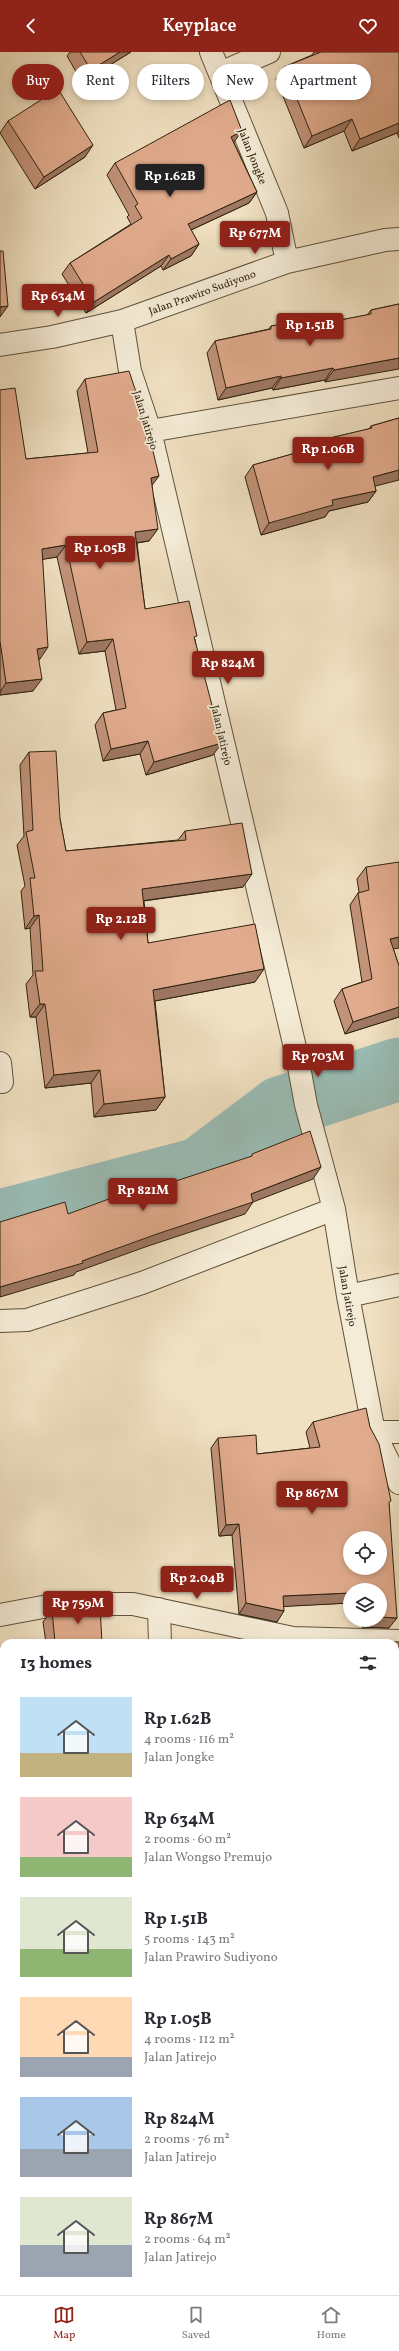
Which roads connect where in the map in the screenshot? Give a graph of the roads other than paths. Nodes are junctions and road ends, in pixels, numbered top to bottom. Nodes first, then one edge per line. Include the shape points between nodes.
1 (211, 52) edge
2 (269, 52) edge
3 (216, 64) edge
4 (241, 64) edge
5 (231, 100) edge
6 (399, 239) edge
7 (287, 262) junction
8 (122, 321) junction
9 (0, 344) edge
10 (399, 388) edge
11 (150, 431) junction
12 (334, 1209) junction
13 (399, 1285) edge
14 (348, 1296) junction
15 (0, 1321) edge
16 (374, 1432) junction
17 (399, 1432) edge
18 (399, 1483) edge
19 (159, 1609) junction
20 (0, 1615) edge
21 (160, 1639) edge
22 (328, 1639) edge

1 - 3 street, Jalan Jongke
2 - 4 street
5 - 7 street, Jalan Jongke via 277,213
6 - 7 street, Jalan Prawiro Sudiyono
7 - 8 street, Jalan Prawiro Sudiyono
8 - 9 street, Jalan Prawiro Sudiyono via 52,337
8 - 11 street, Jalan Jatirejo via 130,371
10 - 11 street
11 - 12 street, Jalan Jatirejo via 297,1056 306,1105
12 - 14 street, Jalan Jatirejo
12 - 15 street via 142,1283 27,1320
13 - 14 street
14 - 16 street, Jalan Jatirejo
16 - 17 street
16 - 18 street, Jalan Jatirejo
19 - 20 street via 133,1604 59,1604
19 - 21 street
19 - 22 street via 293,1638

